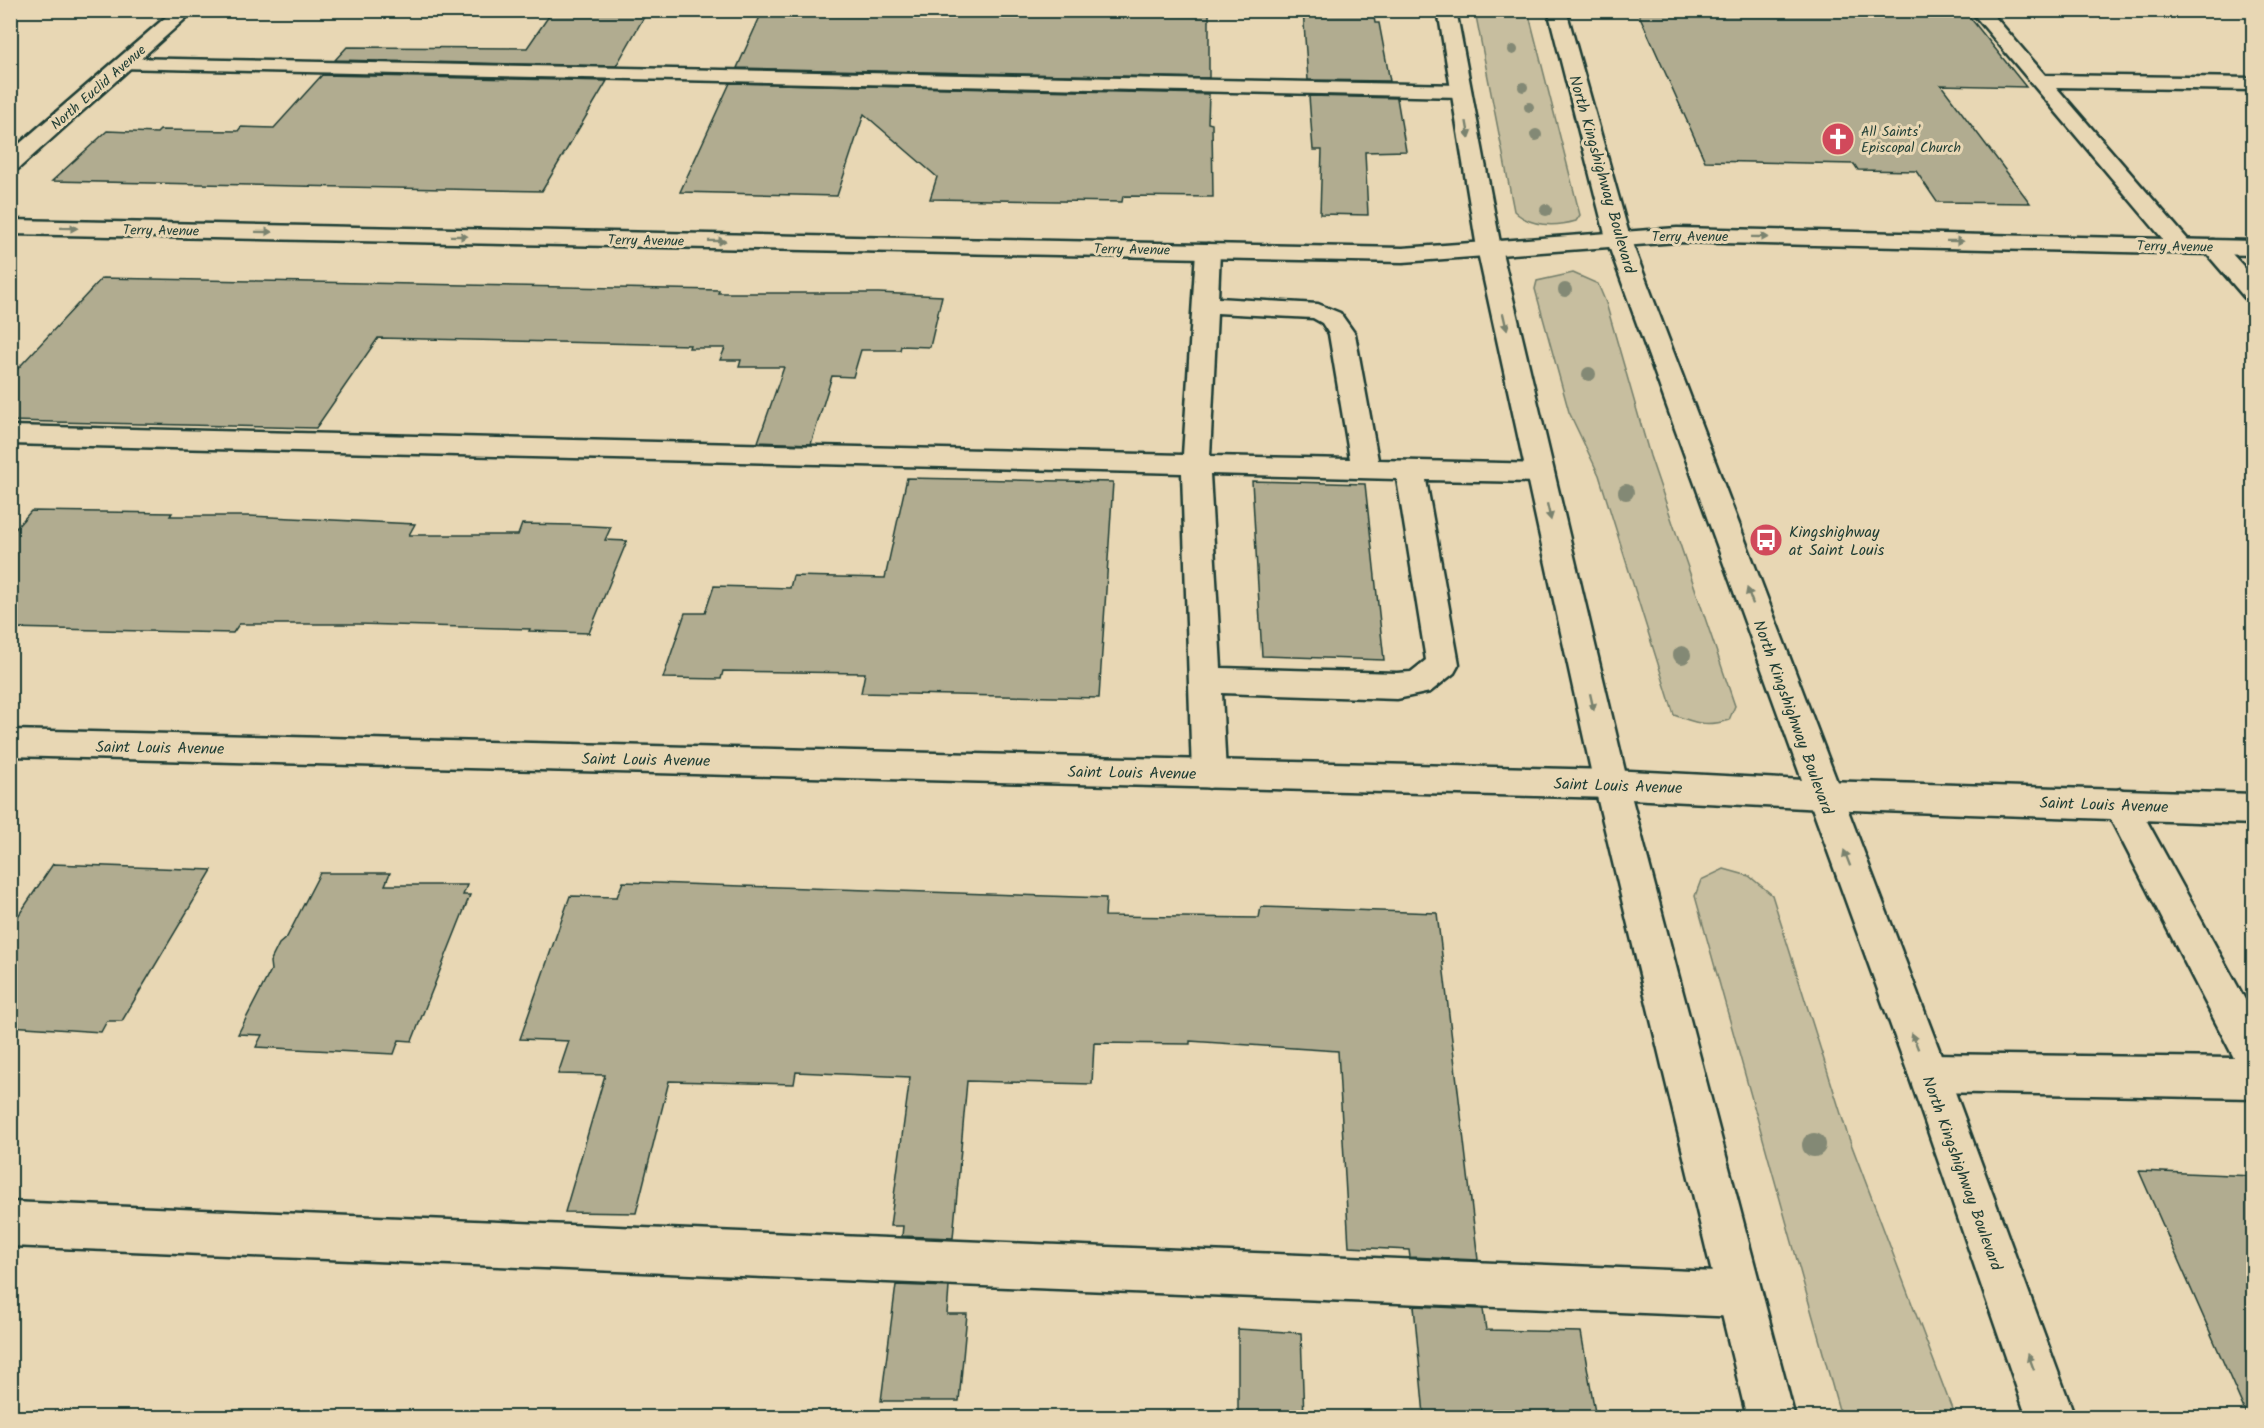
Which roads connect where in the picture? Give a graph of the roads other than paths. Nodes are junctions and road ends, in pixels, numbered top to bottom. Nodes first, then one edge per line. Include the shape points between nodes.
1 (186, 10) edge
2 (1447, 10) edge
3 (1557, 10) edge
4 (1979, 10) edge
5 (125, 64) junction
6 (2039, 81) junction
7 (2253, 84) edge
8 (1461, 91) junction
9 (10, 164) edge
10 (10, 227) edge
11 (1617, 238) junction
12 (2181, 246) junction
13 (2213, 247) junction
14 (1489, 248) junction
15 (2253, 248) edge
16 (1208, 251) junction
17 (2253, 293) edge
18 (1205, 304) junction
19 (10, 435) edge
20 (1196, 465) junction
21 (1366, 469) junction
22 (1410, 470) junction
23 (1540, 473) junction
24 (1205, 680) junction
25 (10, 743) edge
26 (1209, 774) junction
27 (1611, 784) junction
28 (1823, 795) junction
29 (2120, 804) junction
30 (2253, 809) edge
31 (2253, 1056) edge
32 (1928, 1073) junction
33 (2253, 1078) edge
34 (10, 1224) edge
35 (1740, 1295) junction
36 (1771, 1418) edge
37 (2051, 1418) edge

1 - 5 street, North Euclid Avenue
2 - 8 street
3 - 11 street, North Kingshighway Boulevard
4 - 6 street
5 - 8 street
5 - 9 street, North Euclid Avenue
6 - 7 street
6 - 12 street
8 -> 14 street
10 -> 16 street, Terry Avenue
11 -> 12 street, Terry Avenue via 1677,235
11 - 14 street, Terry Avenue
28 -> 11 street, North Kingshighway Boulevard
12 - 13 street, Terry Avenue
13 - 15 street, Terry Avenue
13 - 17 street
14 - 16 street, Terry Avenue via 1403,255
14 -> 23 street
16 - 18 street
18 - 20 street
18 - 21 street via 1318,310 1331,318 1342,334
19 - 20 street
20 - 21 street
20 - 24 street
21 - 22 street
22 - 23 street
22 - 24 street via 1443,664 1419,683 1396,686
23 -> 27 street
24 - 26 street
25 - 26 street, Saint Louis Avenue
26 - 27 street, Saint Louis Avenue
27 - 28 street, Saint Louis Avenue
27 - 35 street
28 - 29 street, Saint Louis Avenue
32 -> 28 street, North Kingshighway Boulevard
29 - 30 street, Saint Louis Avenue
29 - 31 street
32 - 33 street
37 -> 32 street, North Kingshighway Boulevard
34 - 35 street
35 - 36 street

